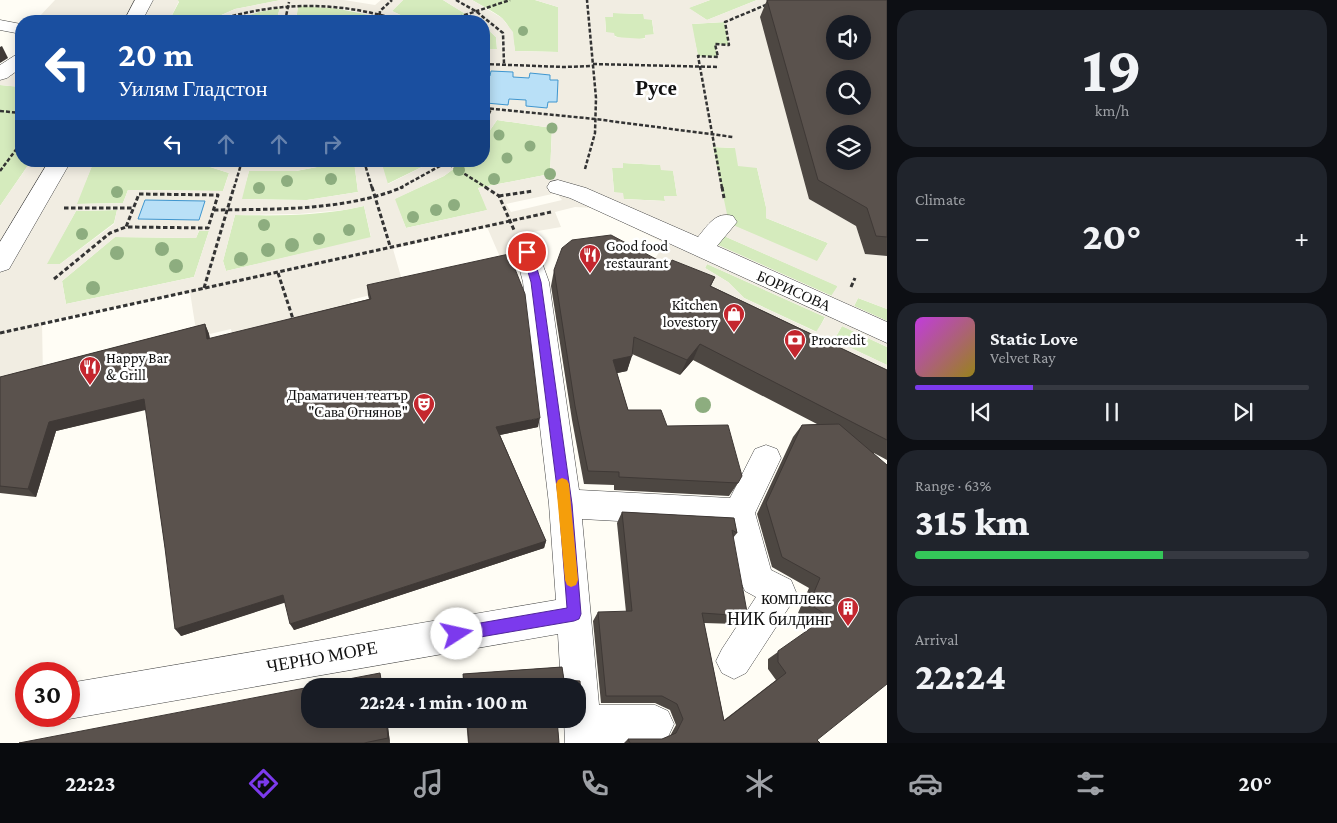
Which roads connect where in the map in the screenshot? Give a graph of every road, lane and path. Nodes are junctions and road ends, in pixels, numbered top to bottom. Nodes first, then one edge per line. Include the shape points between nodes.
1 (144, 0) edge
2 (392, 0) edge
3 (456, 0) edge
4 (510, 0) edge
5 (589, 0) edge
6 (289, 1) edge
7 (297, 2) dead end
8 (279, 3) dead end
9 (770, 4) edge
10 (366, 7) dead end
11 (380, 11) junction
12 (474, 11) junction
13 (136, 15) edge
14 (232, 15) edge
15 (286, 15) edge
16 (380, 15) edge
17 (389, 15) edge
18 (463, 15) edge
19 (479, 15) edge
20 (490, 23) edge
21 (0, 25) edge
22 (15, 27) edge
23 (15, 64) edge
24 (490, 64) edge
25 (504, 64) junction
26 (593, 65) junction
27 (700, 66) junction
28 (720, 67) dead end
29 (0, 74) edge
30 (492, 109) joint
31 (0, 111) edge
32 (15, 112) edge
33 (490, 113) edge
34 (595, 119) junction
35 (711, 135) junction
36 (733, 137) dead end
37 (15, 151) edge
38 (56, 167) edge
39 (239, 167) edge
40 (366, 167) edge
41 (439, 167) edge
42 (455, 167) edge
43 (0, 171) edge
44 (568, 190) junction
45 (499, 196) junction
46 (375, 197) junction
47 (214, 210) junction
48 (226, 210) junction
49 (508, 220) junction
50 (725, 222) joint
51 (126, 227) junction
52 (390, 246) junction
53 (701, 249) junction
54 (527, 252) dead end
55 (0, 263) edge
56 (278, 273) junction
57 (54, 279) dead end
58 (204, 288) junction
59 (296, 328) edge
60 (0, 333) edge
61 (887, 333) edge
62 (766, 458) dead end
63 (565, 504) junction
64 (739, 514) junction
65 (574, 614) junction
66 (734, 661) dead end
67 (80, 698) edge
68 (655, 724) dead end
69 (584, 733) edge

1 - 13 street
2 - 11 path
3 - 12 path
4 - 12 path
5 - 26 path
6 - 7 path
6 - 15 path
8 - 14 path
9 - 27 path via 724,22 729,45 715,44 718,57 698,56
10 - 11 path
11 - 16 path
11 - 17 path
12 - 18 path
12 - 19 path
20 - 25 path via 503,33
21 - 22 street
23 - 29 street
24 - 25 path
25 - 26 path
26 - 27 path
26 - 34 path
27 - 28 path
27 - 35 path
30 - 33 path
30 - 34 path
31 - 32 path
34 - 35 path
34 - 44 path via 595,133
35 - 36 path
35 - 50 path via 728,218
37 - 43 path
38 - 55 street
39 - 48 path
40 - 46 path
41 - 46 path
42 - 45 path
44 - 45 path
44 - 49 path via 575,207
44 - 53 street, БОРИСОВА
45 - 49 path
46 - 48 path via 315,206
46 - 52 path
47 - 48 path
47 - 51 path via 208,228
47 - 51 path via 218,195 139,194
48 - 58 path
49 - 52 path
50 - 53 street
51 - 57 path via 110,233
52 - 56 path
53 - 61 street, БОРИСОВА
54 - 63 street via 536,282
56 - 58 path
56 - 59 path
58 - 60 path
62 - 64 street
63 - 64 street
63 - 65 street
64 - 66 street via 757,580 779,592
65 - 67 street, ЧЕРНО МОРЕ
65 - 69 street
68 - 69 street

